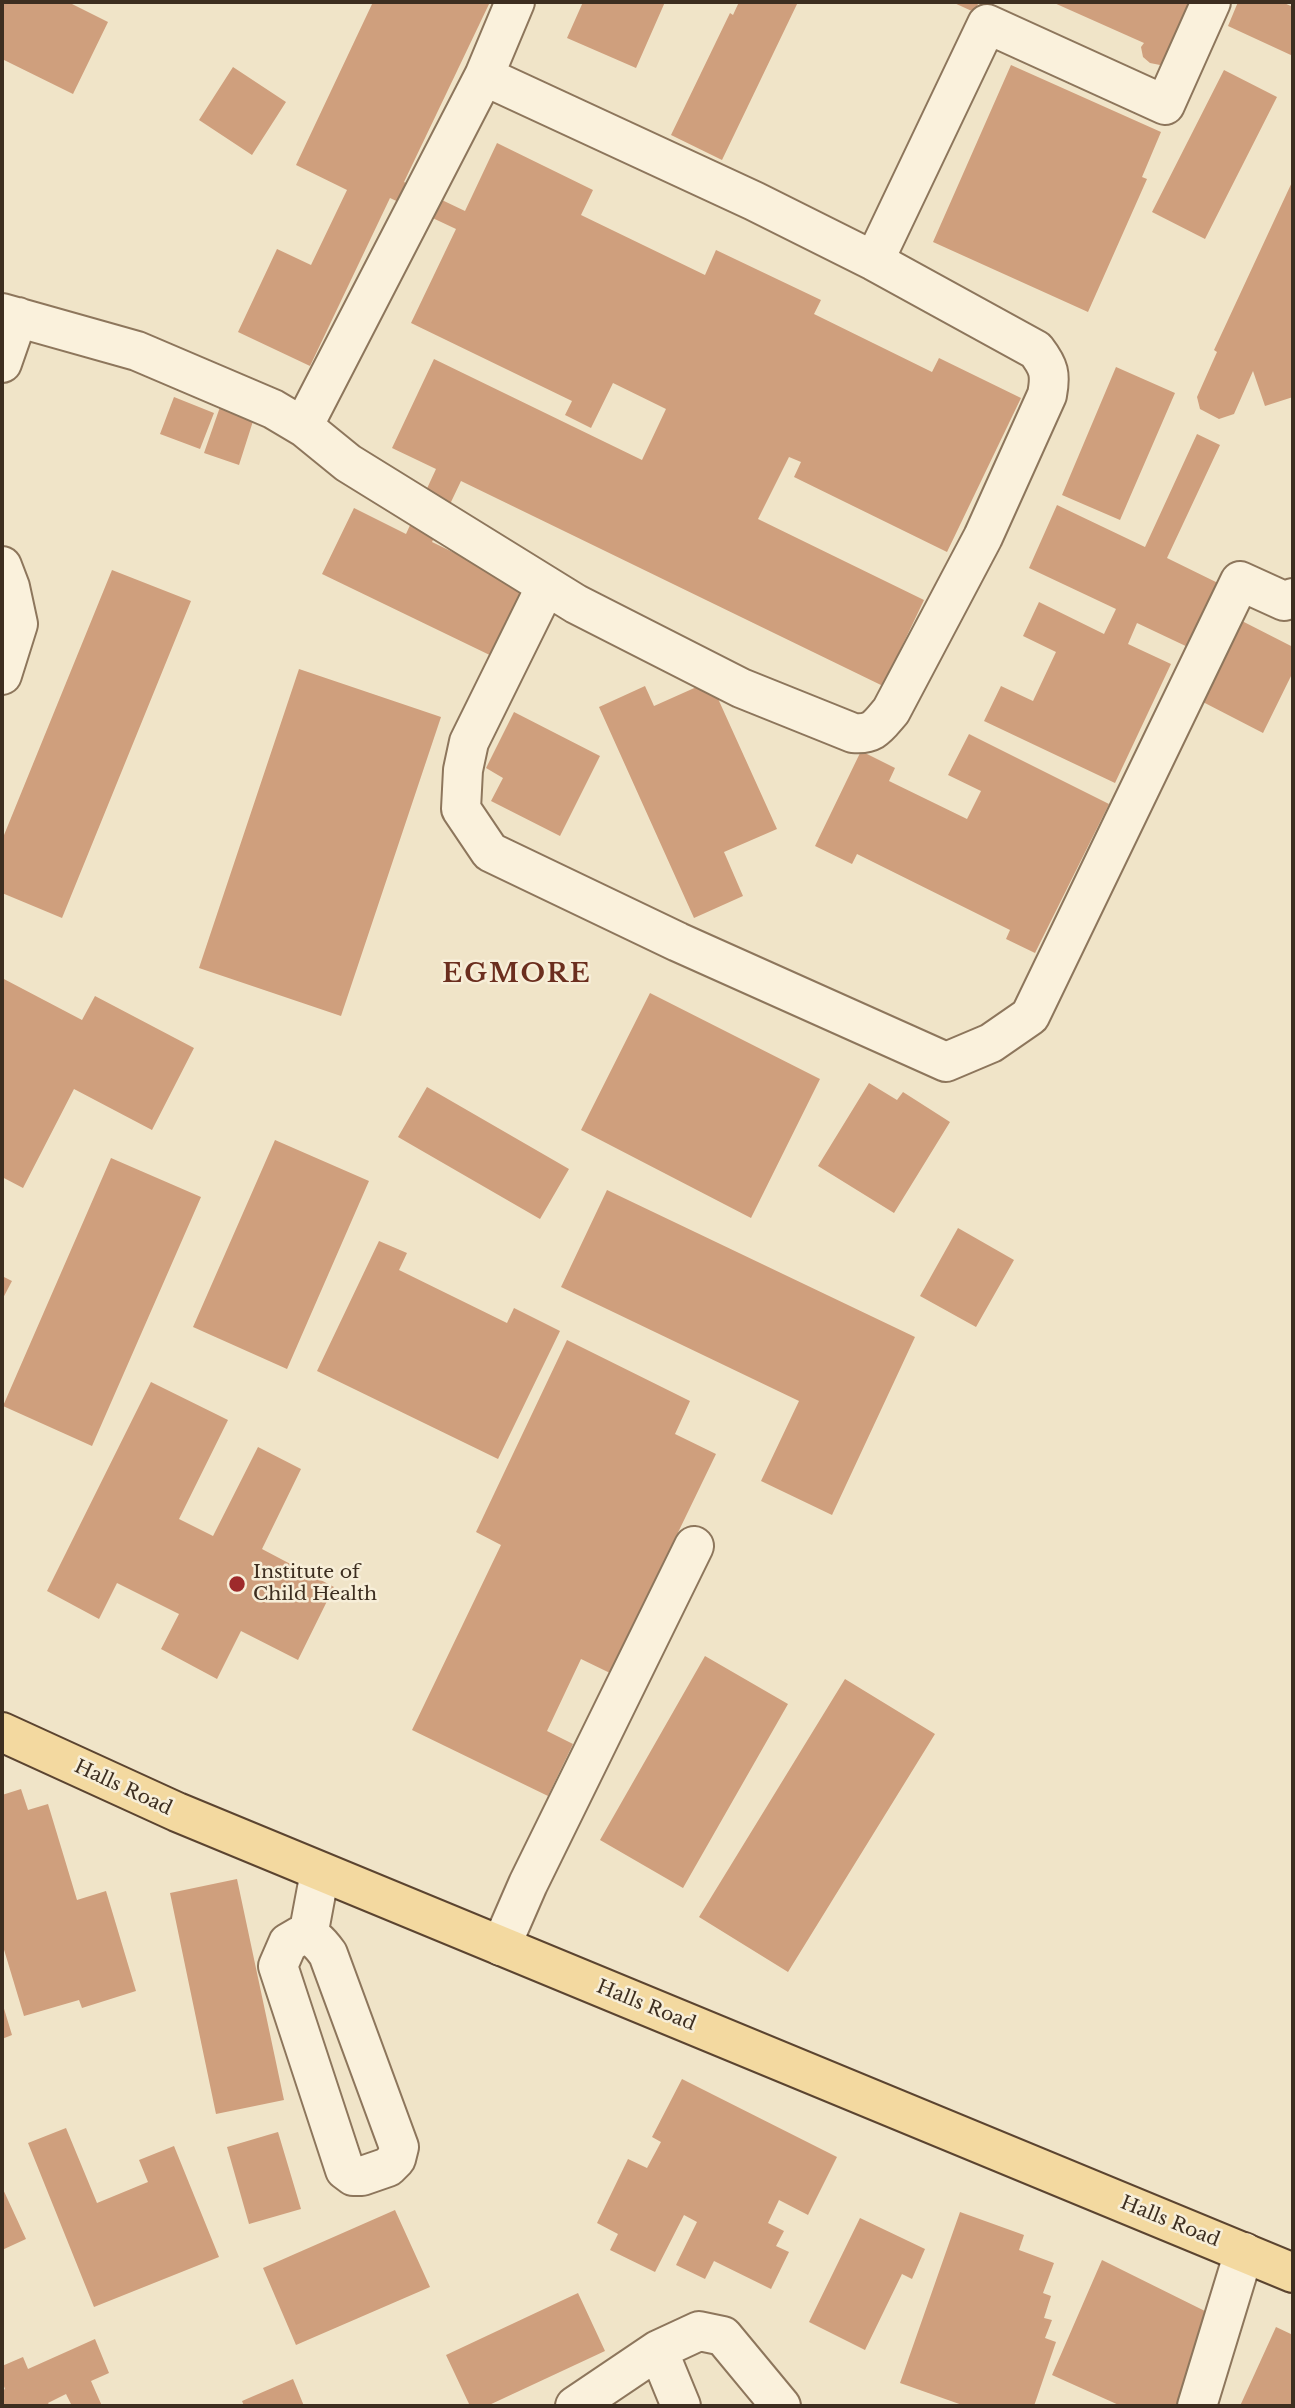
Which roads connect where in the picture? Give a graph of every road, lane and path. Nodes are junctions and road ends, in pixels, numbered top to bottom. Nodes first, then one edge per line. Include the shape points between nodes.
1 (514, 2) edge
2 (1211, 2) edge
3 (484, 76) junction
4 (874, 261) junction
5 (10, 315) edge
6 (2, 363) edge
7 (305, 428) junction
8 (2, 566) edge
9 (546, 586) junction
10 (1293, 597) edge
11 (10, 621) edge
12 (2, 675) edge
13 (694, 1546) dead end
14 (2, 1732) edge
15 (320, 1872) junction
16 (308, 1936) junction
17 (501, 1946) junction
18 (1244, 2252) junction
19 (1293, 2273) edge
20 (657, 2350) junction
21 (575, 2406) edge
22 (681, 2406) edge
23 (781, 2406) edge
24 (1197, 2406) edge

1 - 3 street
2 - 4 street via 1165,105 987,24
3 - 4 street
3 - 7 street
4 - 9 street via 1036,350 1047,364 1049,382 983,537 891,711 878,727 866,734 853,733 741,688
5 - 6 street
5 - 7 street via 137,351 273,409
7 - 9 street via 348,463
8 - 11 street via 10,587
9 - 10 street via 469,742 463,770 461,809 490,852 946,1062 991,1043 1030,1016 1240,581 1284,601
11 - 12 street
13 - 17 street via 527,1884
14 - 15 main road, Halls Road
15 - 16 street
15 - 17 main road, Halls Road
16 - 16 street via 328,1954 399,2147 388,2167 362,2176 345,2170 278,1966 288,1943
17 - 18 main road, Halls Road
18 - 19 main road, Halls Road
18 - 24 street
20 - 21 street
20 - 22 street
20 - 23 street via 699,2332 723,2336

